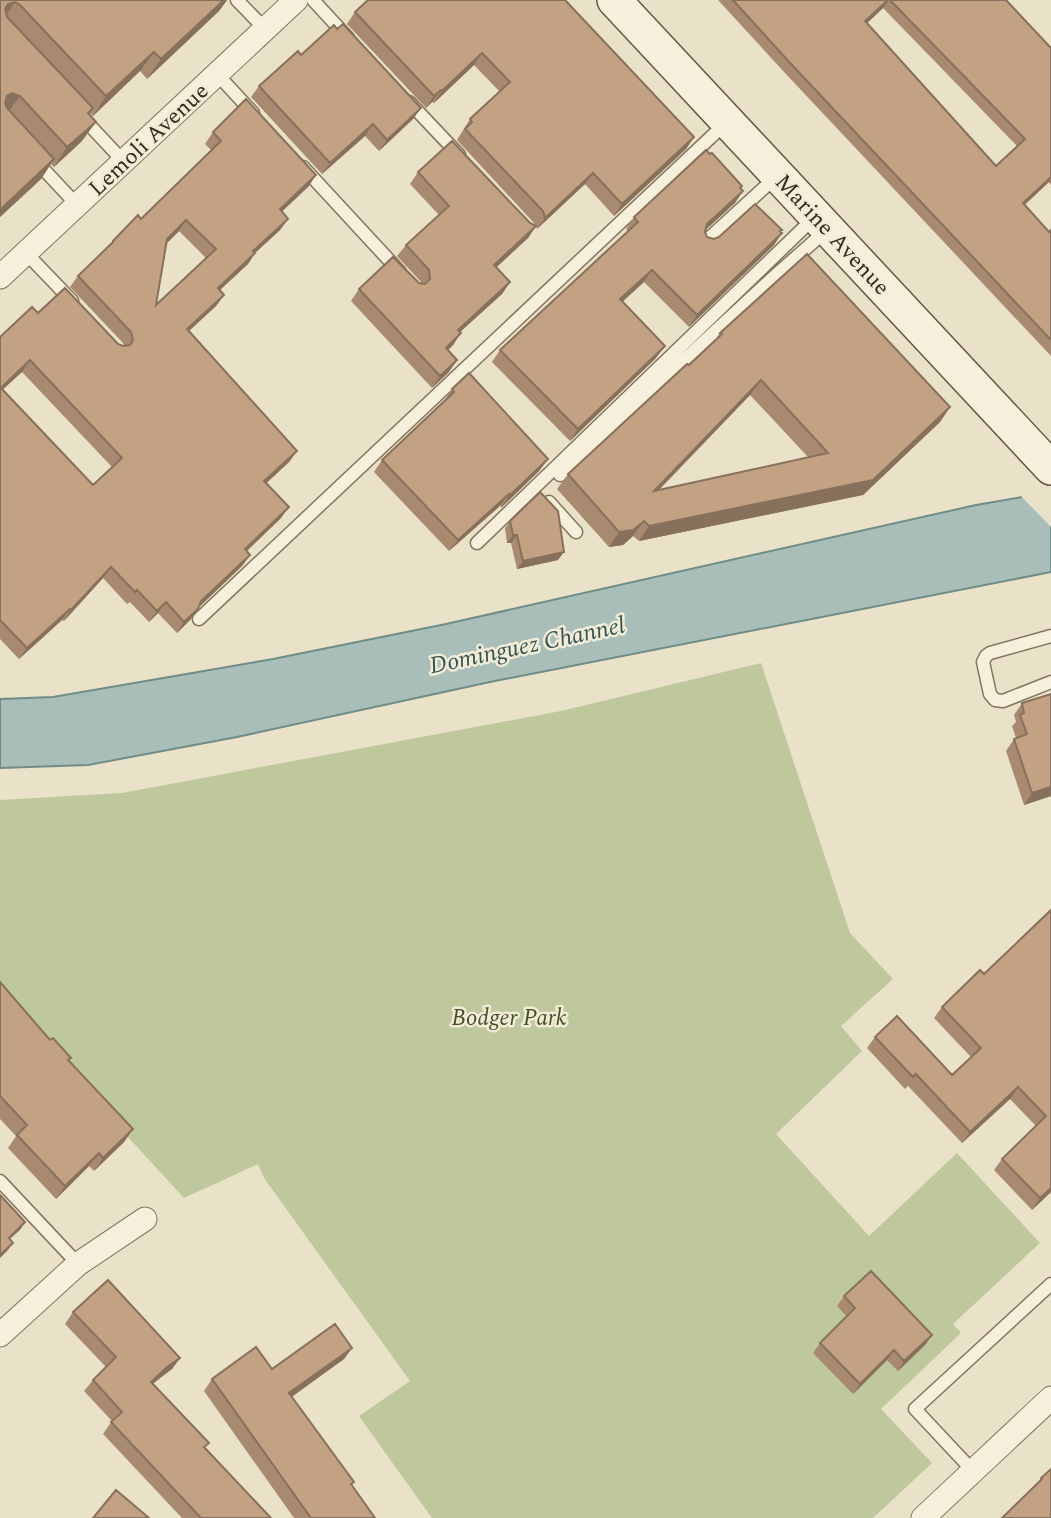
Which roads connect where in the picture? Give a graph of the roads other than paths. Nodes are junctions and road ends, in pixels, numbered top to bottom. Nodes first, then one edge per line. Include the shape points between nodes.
1 (237, 0) edge
2 (296, 0) edge
3 (313, 0) edge
4 (614, 0) edge
5 (265, 29) junction
6 (360, 50) edge
7 (217, 74) junction
8 (397, 90) edge
9 (71, 105) edge
10 (728, 121) junction
11 (264, 125) edge
12 (26, 149) edge
13 (292, 155) edge
14 (124, 162) junction
15 (472, 169) edge
16 (778, 175) junction
17 (77, 205) junction
18 (823, 223) junction
19 (705, 242) edge
20 (26, 253) junction
21 (0, 277) edge
22 (405, 277) edge
23 (82, 312) edge
24 (1051, 468) edge
25 (576, 532) dead end
26 (477, 543) edge
27 (199, 619) edge
28 (1051, 636) edge
29 (1051, 682) edge
30 (0, 1181) edge
31 (145, 1219) dead end
32 (78, 1264) junction
33 (1051, 1284) edge
34 (0, 1335) edge
35 (1051, 1398) edge
36 (973, 1471) junction
37 (923, 1518) edge

1 - 5 lane
2 - 5 street, Lemoli Avenue
3 - 6 lane
4 - 10 main road, Marine Avenue
5 - 7 street, Lemoli Avenue
7 - 11 lane
7 - 14 street, Lemoli Avenue
8 - 15 lane
9 - 14 lane
10 - 16 main road, Marine Avenue
10 - 27 lane
12 - 17 lane
13 - 22 lane
14 - 17 street, Lemoli Avenue
16 - 18 main road, Marine Avenue
16 - 19 lane
17 - 20 street, Lemoli Avenue
18 - 24 main road, Marine Avenue
18 - 25 lane via 767,283 540,493
18 - 26 lane
20 - 21 street, Lemoli Avenue
20 - 23 lane
28 - 29 lane via 990,653 983,662 995,700
30 - 32 lane
31 - 32 street
32 - 34 street
33 - 36 lane via 915,1409
35 - 36 street
36 - 37 street

